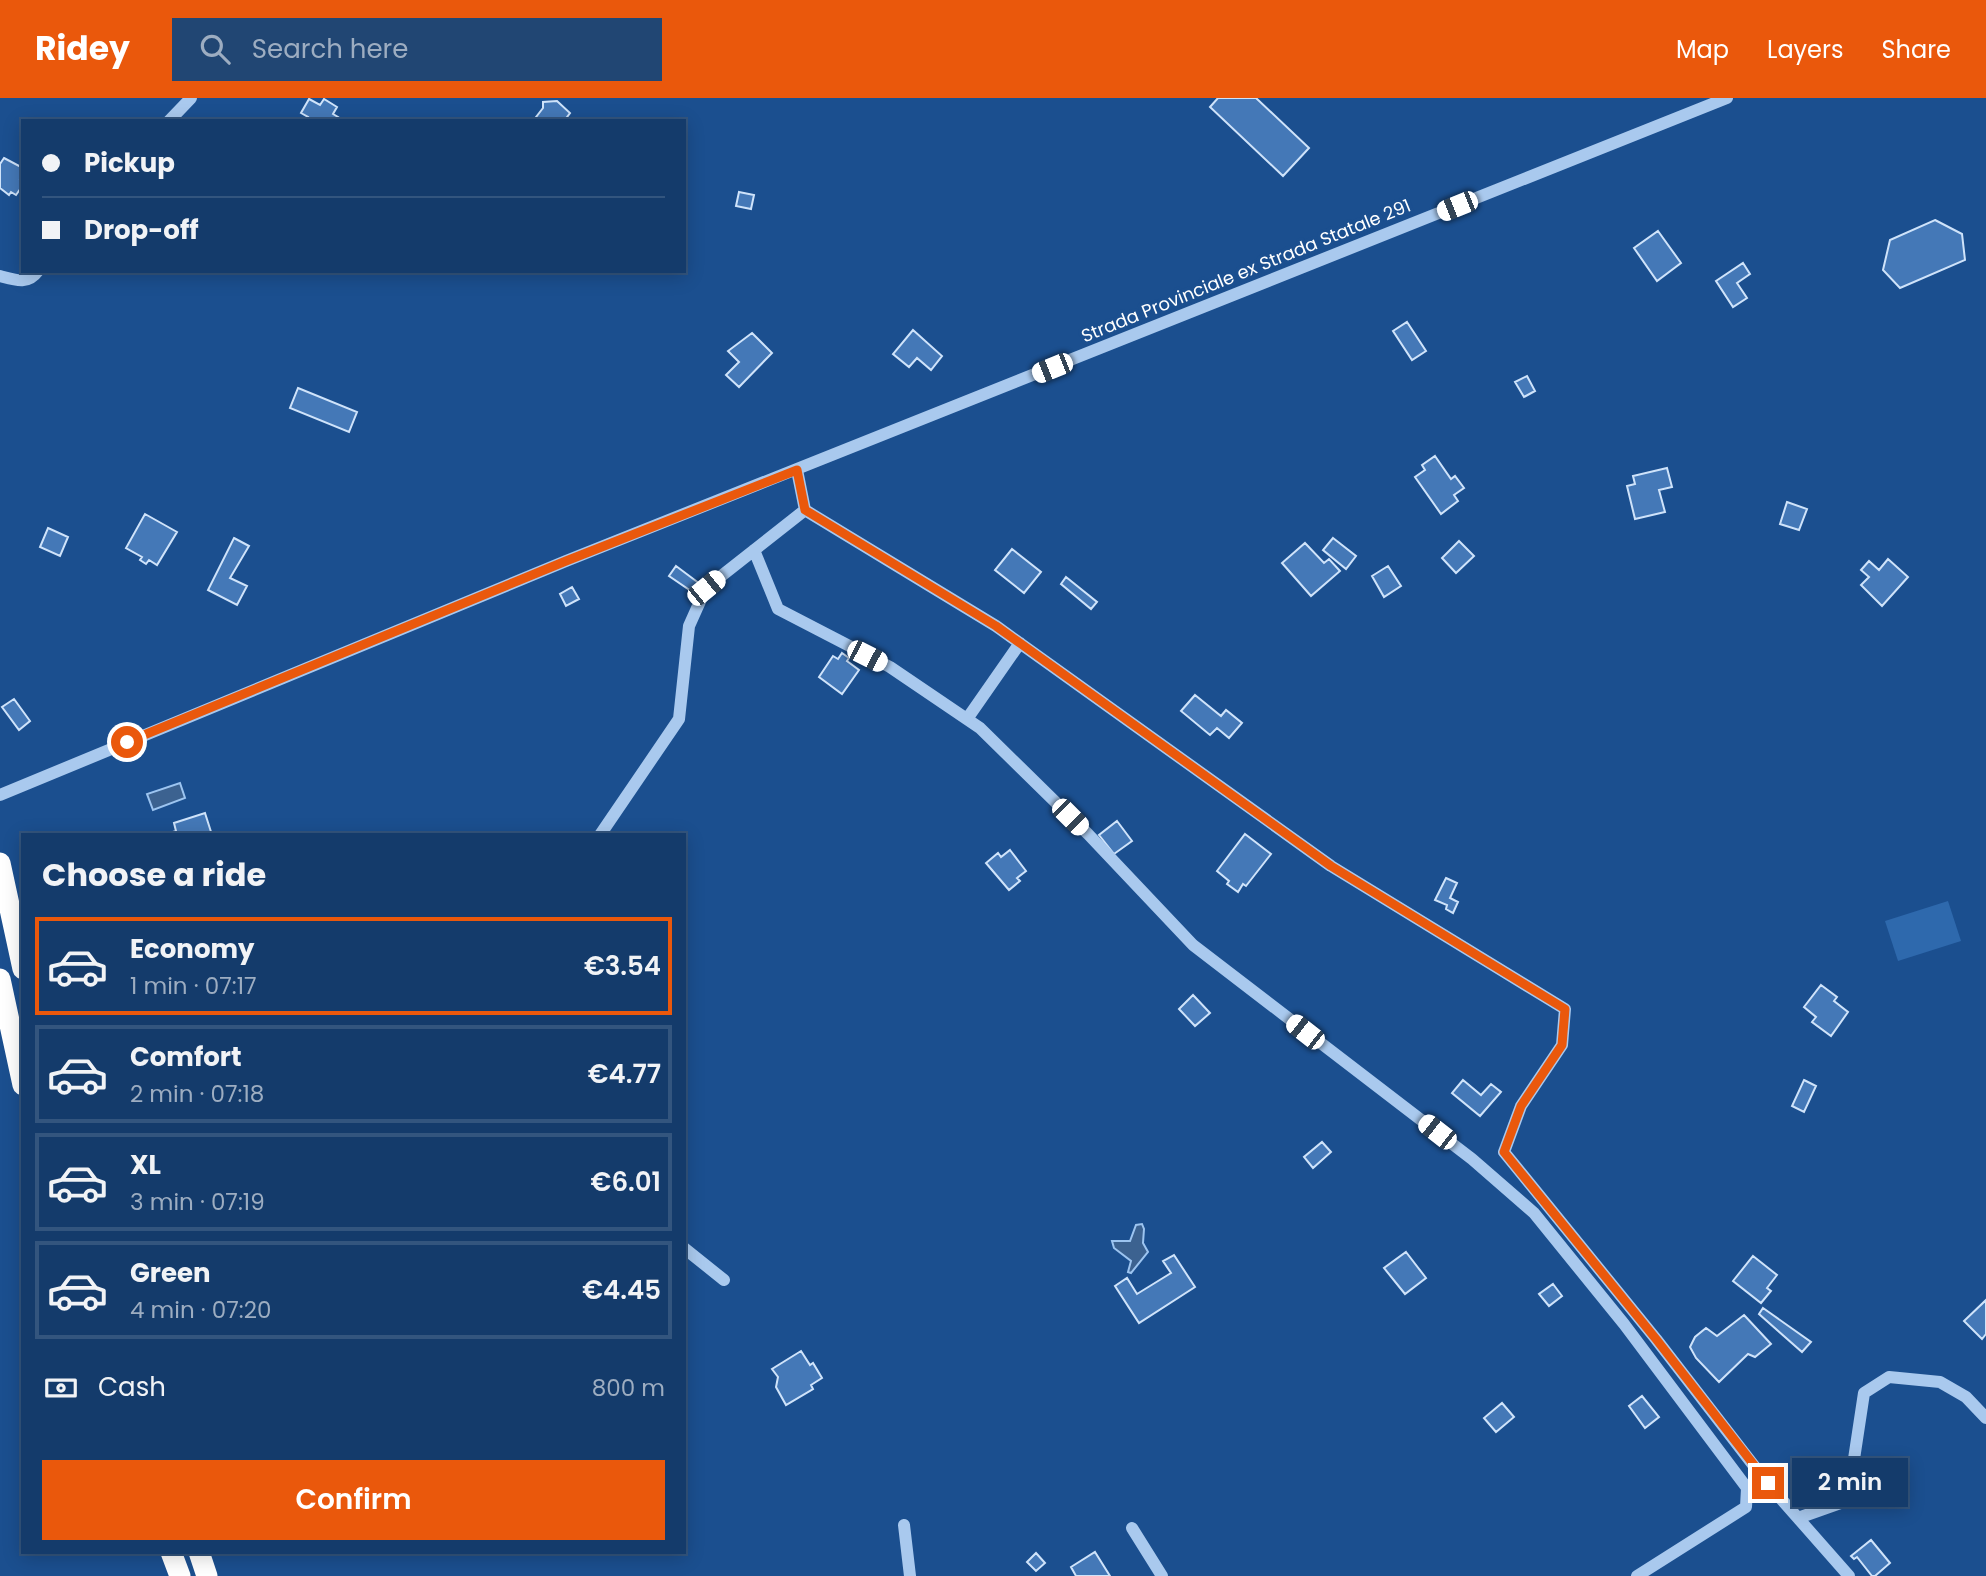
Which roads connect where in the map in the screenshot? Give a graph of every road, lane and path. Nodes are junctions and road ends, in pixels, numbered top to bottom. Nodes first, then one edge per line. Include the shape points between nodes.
1 (191, 98) edge
2 (1727, 98) edge
3 (171, 119) edge
4 (37, 273) edge
5 (0, 276) edge
6 (797, 470) junction
7 (805, 510) junction
8 (754, 550) junction
9 (1020, 643) junction
10 (967, 719) junction
11 (0, 795) edge
12 (601, 833) edge
13 (0, 863) edge
14 (21, 960) edge
15 (0, 979) edge
16 (21, 1076) edge
17 (686, 1250) edge
18 (724, 1280) dead end
19 (1986, 1418) edge
20 (1798, 1518) junction
21 (904, 1525) dead end
22 (1132, 1528) dead end
23 (172, 1554) edge
24 (200, 1554) edge
25 (180, 1576) edge
26 (207, 1576) edge
27 (910, 1576) edge
28 (1162, 1576) edge
29 (1637, 1576) edge
30 (1849, 1576) edge

1 - 3 street
2 - 6 street, Strada Provinciale ex Strada Statale 291
4 - 5 street via 22,281
6 - 7 street
6 - 11 street, Strada Provinciale ex Strada Statale 291
7 - 8 street
7 - 9 street
8 - 10 street via 778,609 890,667
8 - 12 street via 706,588 689,626 678,719
9 - 10 street
9 - 20 street via 1331,866 1565,1009 1562,1045 1521,1106 1504,1152
10 - 29 street via 1088,834 1193,945 1472,1159 1534,1213 1624,1324 1747,1488 1746,1507
13 - 14 highway
15 - 16 highway
17 - 18 street
19 - 20 street via 1966,1397 1940,1382 1889,1377 1864,1393 1846,1501
20 - 30 street
21 - 27 street
22 - 28 street
23 - 25 highway
24 - 26 highway

